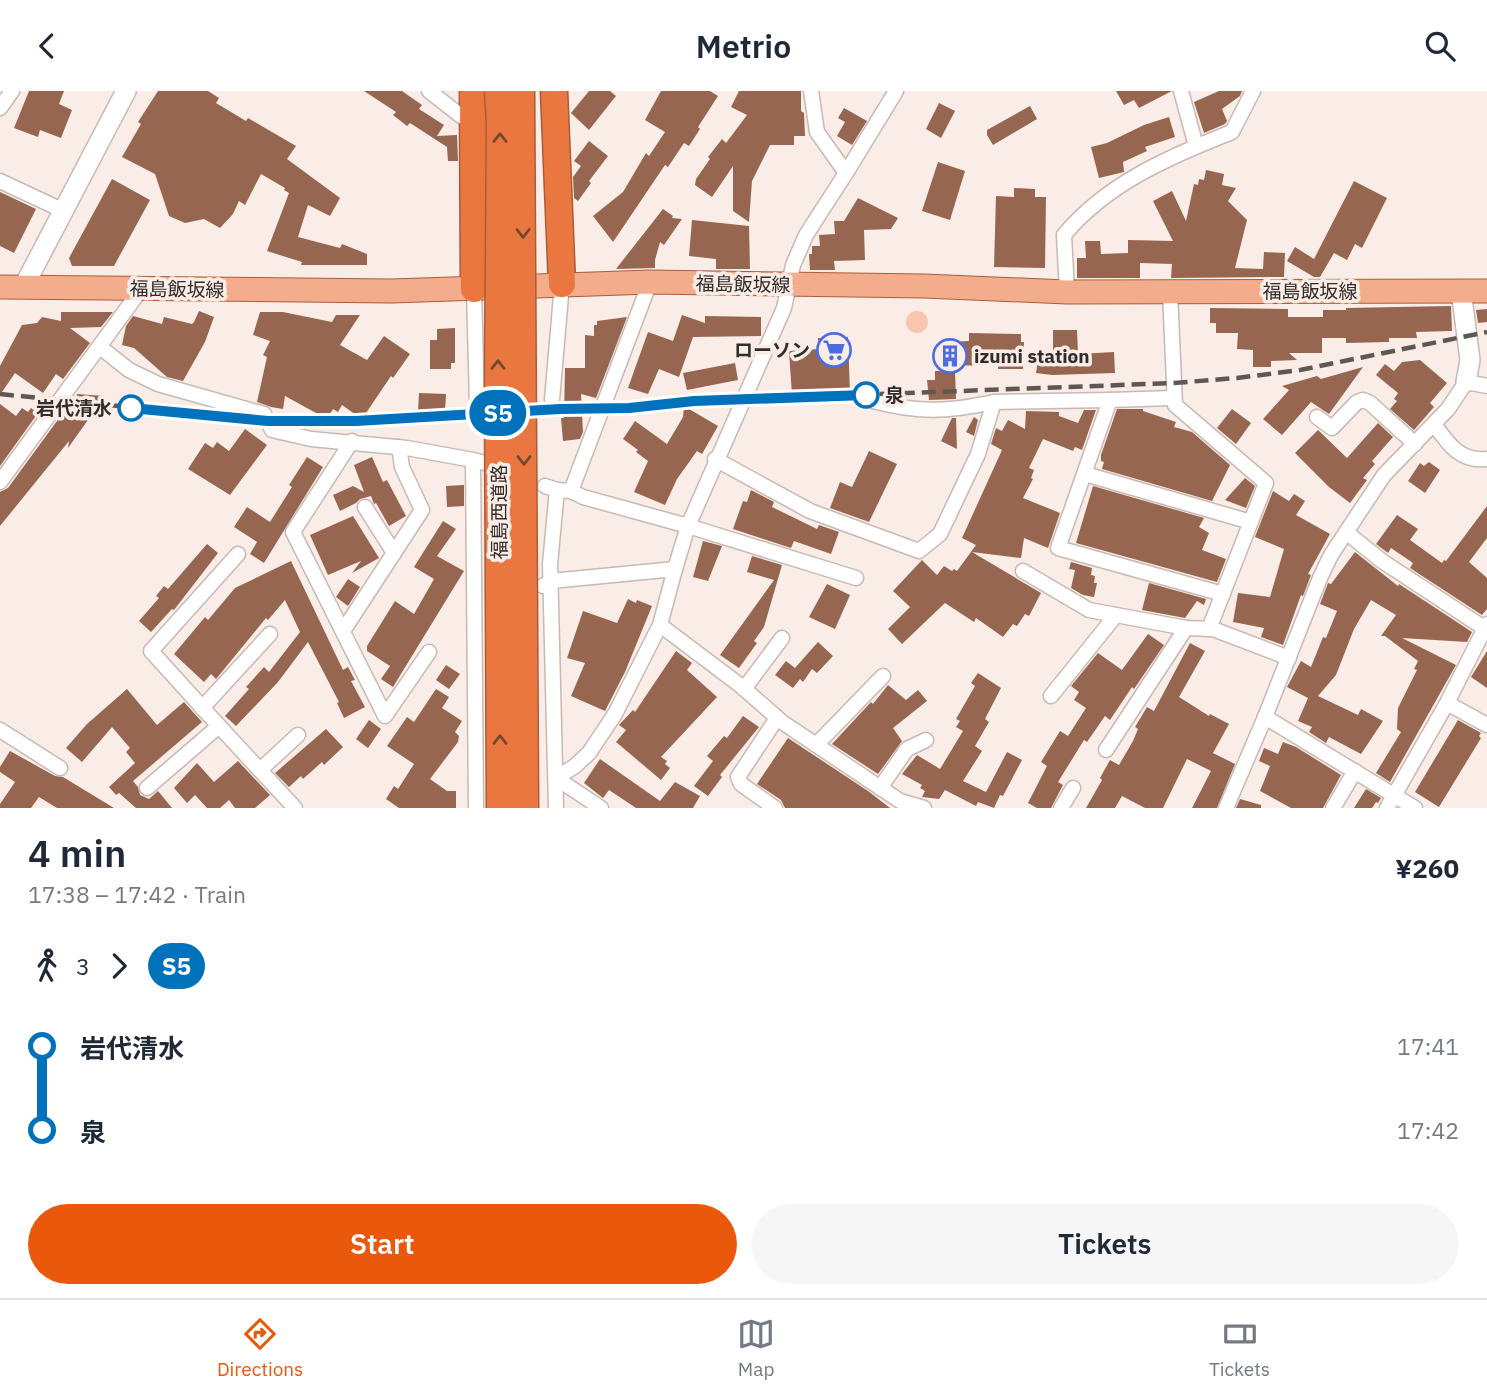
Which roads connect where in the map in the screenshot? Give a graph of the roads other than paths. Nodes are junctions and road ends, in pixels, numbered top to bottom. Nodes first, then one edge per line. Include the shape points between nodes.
1 (12, 91) edge
2 (126, 91) edge
3 (429, 91) edge
4 (473, 91) edge
5 (498, 91) edge
6 (521, 91) edge
7 (554, 91) edge
8 (811, 91) edge
9 (896, 91) edge
10 (1181, 91) edge
11 (1253, 91) edge
12 (0, 107) edge
13 (473, 121) junction
14 (1196, 146) junction
15 (846, 173) junction
16 (0, 181) edge
17 (62, 210) junction
18 (650, 282) junction
19 (562, 284) junction
20 (787, 285) junction
21 (0, 286) edge
22 (24, 286) junction
23 (142, 288) junction
24 (474, 289) junction
25 (1461, 290) junction
26 (1487, 291) edge
27 (1067, 292) junction
28 (1170, 292) junction
29 (100, 347) junction
30 (1466, 382) junction
31 (1487, 386) edge
32 (1173, 398) junction
33 (552, 400) dead end
34 (1110, 400) junction
35 (873, 401) dead end
36 (994, 402) junction
37 (477, 405) dead end
38 (1317, 417) dead end
39 (1434, 424) junction
40 (352, 441) junction
41 (1415, 444) junction
42 (398, 447) junction
43 (715, 459) junction
44 (1487, 459) edge
45 (1085, 474) junction
46 (0, 482) edge
47 (558, 489) junction
48 (365, 507) dead end
49 (1251, 522) junction
50 (688, 526) junction
51 (1346, 532) junction
52 (394, 553) junction
53 (238, 554) dead end
54 (676, 569) junction
55 (1023, 571) dead end
56 (856, 578) dead end
57 (547, 584) junction
58 (1223, 594) junction
59 (1116, 615) junction
60 (660, 625) junction
61 (1486, 627) edge
62 (1186, 628) junction
63 (1209, 629) junction
64 (343, 631) junction
65 (270, 634) dead end
66 (782, 638) dead end
67 (429, 652) dead end
68 (1289, 658) junction
69 (883, 675) dead end
70 (744, 689) junction
71 (1051, 696) dead end
72 (1447, 703) junction
73 (202, 708) junction
74 (1265, 717) junction
75 (778, 718) junction
76 (1487, 725) edge
77 (219, 726) junction
78 (0, 730) edge
79 (298, 735) dead end
80 (926, 740) dead end
81 (816, 745) junction
82 (1107, 750) dead end
83 (60, 768) dead end
84 (260, 770) junction
85 (1355, 771) junction
86 (556, 778) junction
87 (880, 787) junction
88 (148, 788) dead end
89 (1073, 789) dead end
90 (1391, 802) edge
91 (295, 808) edge
92 (476, 808) edge
93 (500, 808) edge
94 (525, 808) edge
95 (556, 808) edge
96 (601, 808) edge
97 (775, 808) edge
98 (925, 808) edge
99 (1061, 808) edge
100 (1226, 808) edge
101 (1333, 808) edge
102 (1415, 808) edge

1 - 12 street
2 - 17 street
3 - 13 street
4 - 13 highway
93 -> 5 highway, 福島西道路, bridge
6 -> 94 highway, 福島西道路, bridge
7 - 19 highway
8 - 15 street via 817,132
9 - 15 street
10 - 14 street
11 - 14 street via 1232,132
13 - 24 highway
14 - 27 street via 1141,172 1070,227 1064,235
15 - 20 street via 806,235
16 - 17 street
17 - 22 street
18 - 19 main road, 福島飯坂線
18 - 20 main road, 福島飯坂線
18 - 47 street
19 - 24 main road, 福島飯坂線
19 - 33 street
20 - 27 main road, 福島飯坂線
20 - 43 street via 784,308
21 - 22 main road, 福島飯坂線
22 - 23 main road, 福島飯坂線
23 - 24 main road, 福島飯坂線
23 - 29 street
24 - 37 street
25 - 26 main road, 福島飯坂線
25 - 28 main road, 福島飯坂線
25 - 30 street via 1470,360
27 - 28 main road, 福島飯坂線
28 - 32 street
29 - 40 street via 129,370 158,384 264,414 272,430 311,439
29 - 46 street
30 - 31 street
30 - 39 street
32 - 34 street
32 - 49 street via 1184,415 1266,483
34 - 36 street
34 - 45 street
35 - 36 street via 930,411
36 - 43 street via 978,454 940,534 919,551 810,511
38 - 41 street via 1332,428 1363,400
39 - 41 street
39 - 44 street via 1462,456
40 - 42 street
40 - 64 street via 293,532
41 - 51 street via 1384,475
42 - 52 street via 422,510
42 - 92 street via 479,462
43 - 50 street
45 - 49 street
45 - 58 street via 1058,548
47 - 50 street
47 - 57 street
48 - 52 street
49 - 58 street
50 - 54 street
50 - 56 street
51 - 61 street via 1382,561
51 - 68 street via 1320,578
52 - 64 street
53 - 73 street via 151,650
54 - 57 street
54 - 60 street
55 - 59 street via 1089,610
57 - 86 street
58 - 63 street
59 - 62 street
59 - 71 street
60 - 70 street
60 - 86 street via 615,714 575,766
61 - 72 street
62 - 63 street
62 - 82 street
63 - 68 street
64 - 67 street via 385,716
65 - 73 street
66 - 70 street
68 - 74 street
69 - 81 street
70 - 75 street
72 - 76 street
72 - 90 street
73 - 77 street
74 - 85 street
74 - 100 street
75 - 81 street
75 - 97 street via 738,777
77 - 84 street
77 - 88 street
78 - 83 street
79 - 84 street
80 - 87 street via 907,750
81 - 87 street
84 - 91 street
85 - 90 street
85 - 101 street
86 - 95 street
86 - 96 street
87 - 98 street via 900,801
89 - 99 street
90 - 102 street

